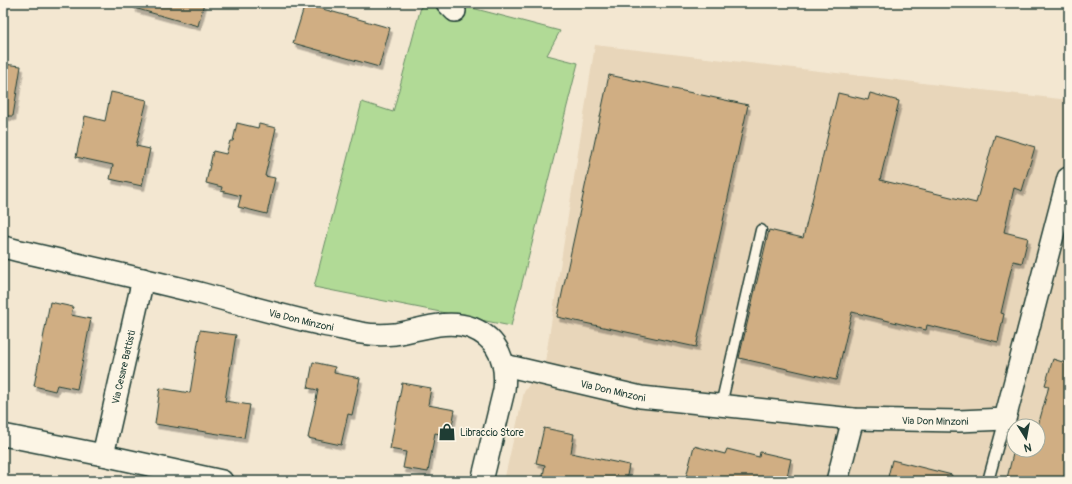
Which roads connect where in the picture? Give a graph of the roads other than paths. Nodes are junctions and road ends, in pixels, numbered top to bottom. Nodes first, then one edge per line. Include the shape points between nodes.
1 (1068, 178) edge
2 (761, 230) dead end
3 (3, 247) edge
4 (143, 279) junction
5 (504, 365) junction
6 (721, 405) junction
7 (853, 418) junction
8 (1005, 419) junction
9 (3, 435) edge
10 (103, 455) junction
11 (222, 481) edge
12 (482, 481) edge
13 (837, 481) edge
14 (988, 481) edge

1 - 8 street
2 - 6 lane
3 - 4 street, Via Don Minzoni
4 - 5 street, Via Don Minzoni via 362,333 396,334 448,324 471,328 490,340
4 - 10 street, Via Cesare Battisti
5 - 6 street, Via Don Minzoni via 641,397
5 - 12 street via 504,390
6 - 7 street, Via Don Minzoni
7 - 8 street, Via Don Minzoni via 959,421
7 - 13 street
8 - 14 lane
9 - 10 street
10 - 11 street

